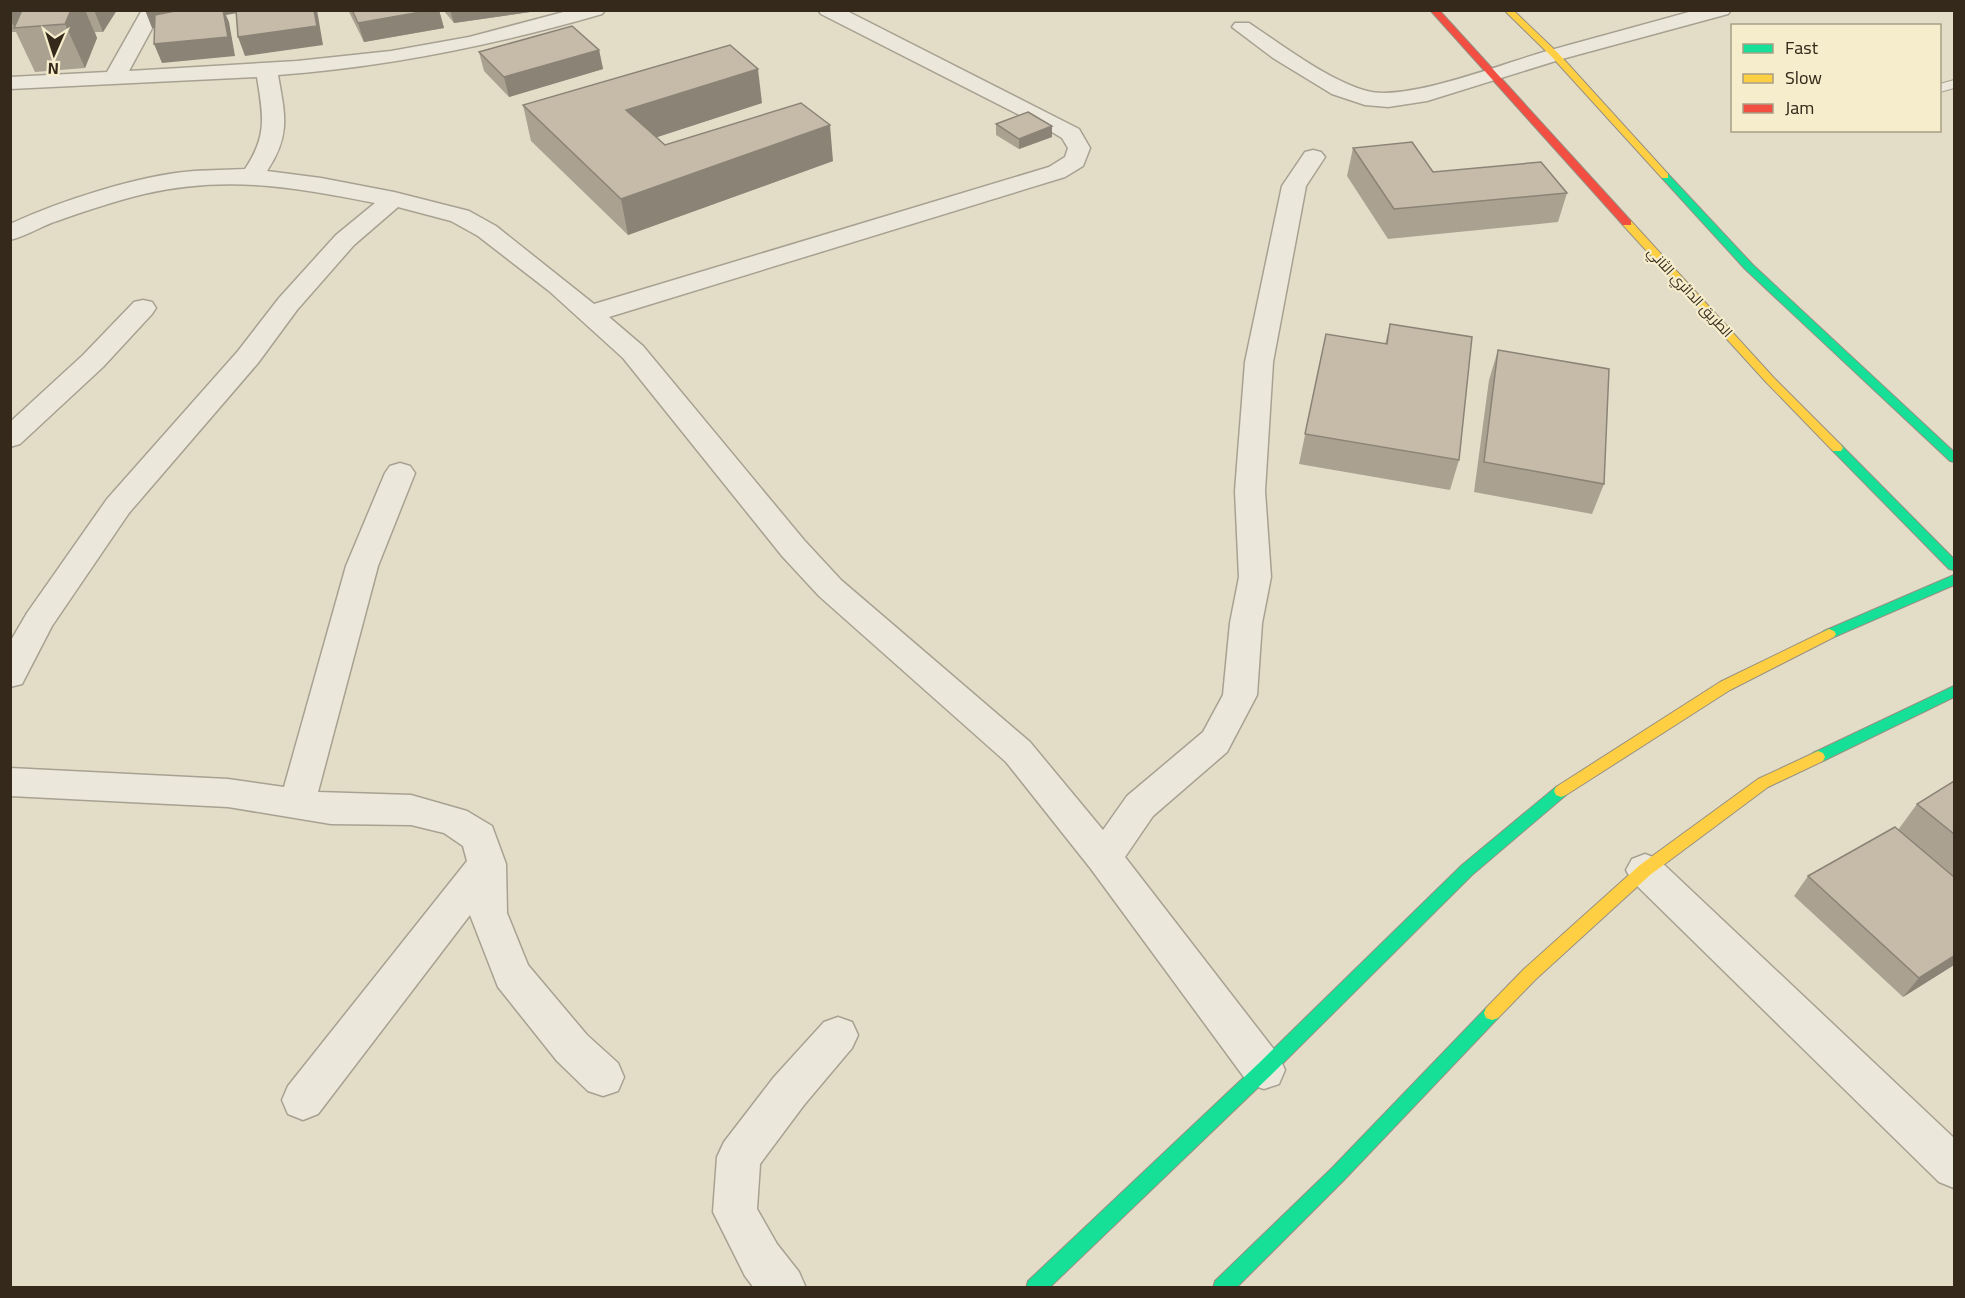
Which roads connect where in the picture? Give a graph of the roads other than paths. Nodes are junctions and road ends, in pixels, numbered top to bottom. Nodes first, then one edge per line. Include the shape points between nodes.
1 (152, 10) edge
2 (595, 10) edge
3 (828, 10) edge
4 (1434, 10) edge
5 (1508, 10) edge
6 (1721, 10) edge
7 (1242, 27) dead end
8 (1555, 55) junction
9 (267, 68) junction
10 (1491, 75) junction
11 (115, 77) junction
12 (10, 83) edge
13 (1312, 157) dead end
14 (252, 176) junction
15 (394, 199) junction
16 (10, 233) edge
17 (142, 308) dead end
18 (590, 314) junction
19 (16, 428) edge
20 (1924, 429) junction
21 (1954, 443) edge
22 (1954, 458) edge
23 (400, 473) dead end
24 (1954, 566) edge
25 (1954, 580) edge
26 (10, 675) edge
27 (1954, 691) edge
28 (10, 782) edge
29 (297, 804) junction
30 (1104, 858) junction
31 (487, 864) junction
32 (1645, 870) junction
33 (838, 1035) dead end
34 (1264, 1070) junction
35 (603, 1077) dead end
36 (303, 1100) dead end
37 (1954, 1167) edge
38 (783, 1287) edge
39 (1035, 1287) edge
40 (1222, 1287) edge

1 - 11 street
2 - 9 street via 443,48
3 - 18 street via 1056,124 1071,134 1078,148 1075,161 1057,172 975,198
4 - 10 main road, الطريق الدائري الثاني
5 - 8 main road
6 - 8 street
7 - 10 street via 1340,89 1365,98 1419,96
8 - 10 street
8 - 20 main road via 1749,267
9 - 11 street
9 - 14 street via 276,119 274,137
10 - 24 main road, الطريق الدائري الثاني via 1770,380
11 - 12 street
13 - 30 street via 1294,186 1258,362 1250,491 1255,577 1246,623 1240,695 1215,742 1140,806
14 - 15 street
14 - 16 street via 192,178 140,188 46,216
15 - 18 street via 460,216 487,231
15 - 26 street via 338,248 118,506 38,621
17 - 19 street via 93,361
18 - 30 street via 633,352 830,588 1018,752
20 - 21 main road
20 - 22 main road
23 - 29 street via 362,566
25 - 34 main road via 1853,622 1725,686 1566,787 1467,870
27 - 32 main road via 1763,783
28 - 29 street via 228,793
29 - 31 street via 331,809 411,810 454,821 478,837
30 - 34 street
31 - 35 street via 488,913 512,975 572,1048
31 - 36 street
32 - 37 street
32 - 40 main road via 1530,974 1338,1174
33 - 38 street via 739,1157 735,1212 761,1260
34 - 39 main road

